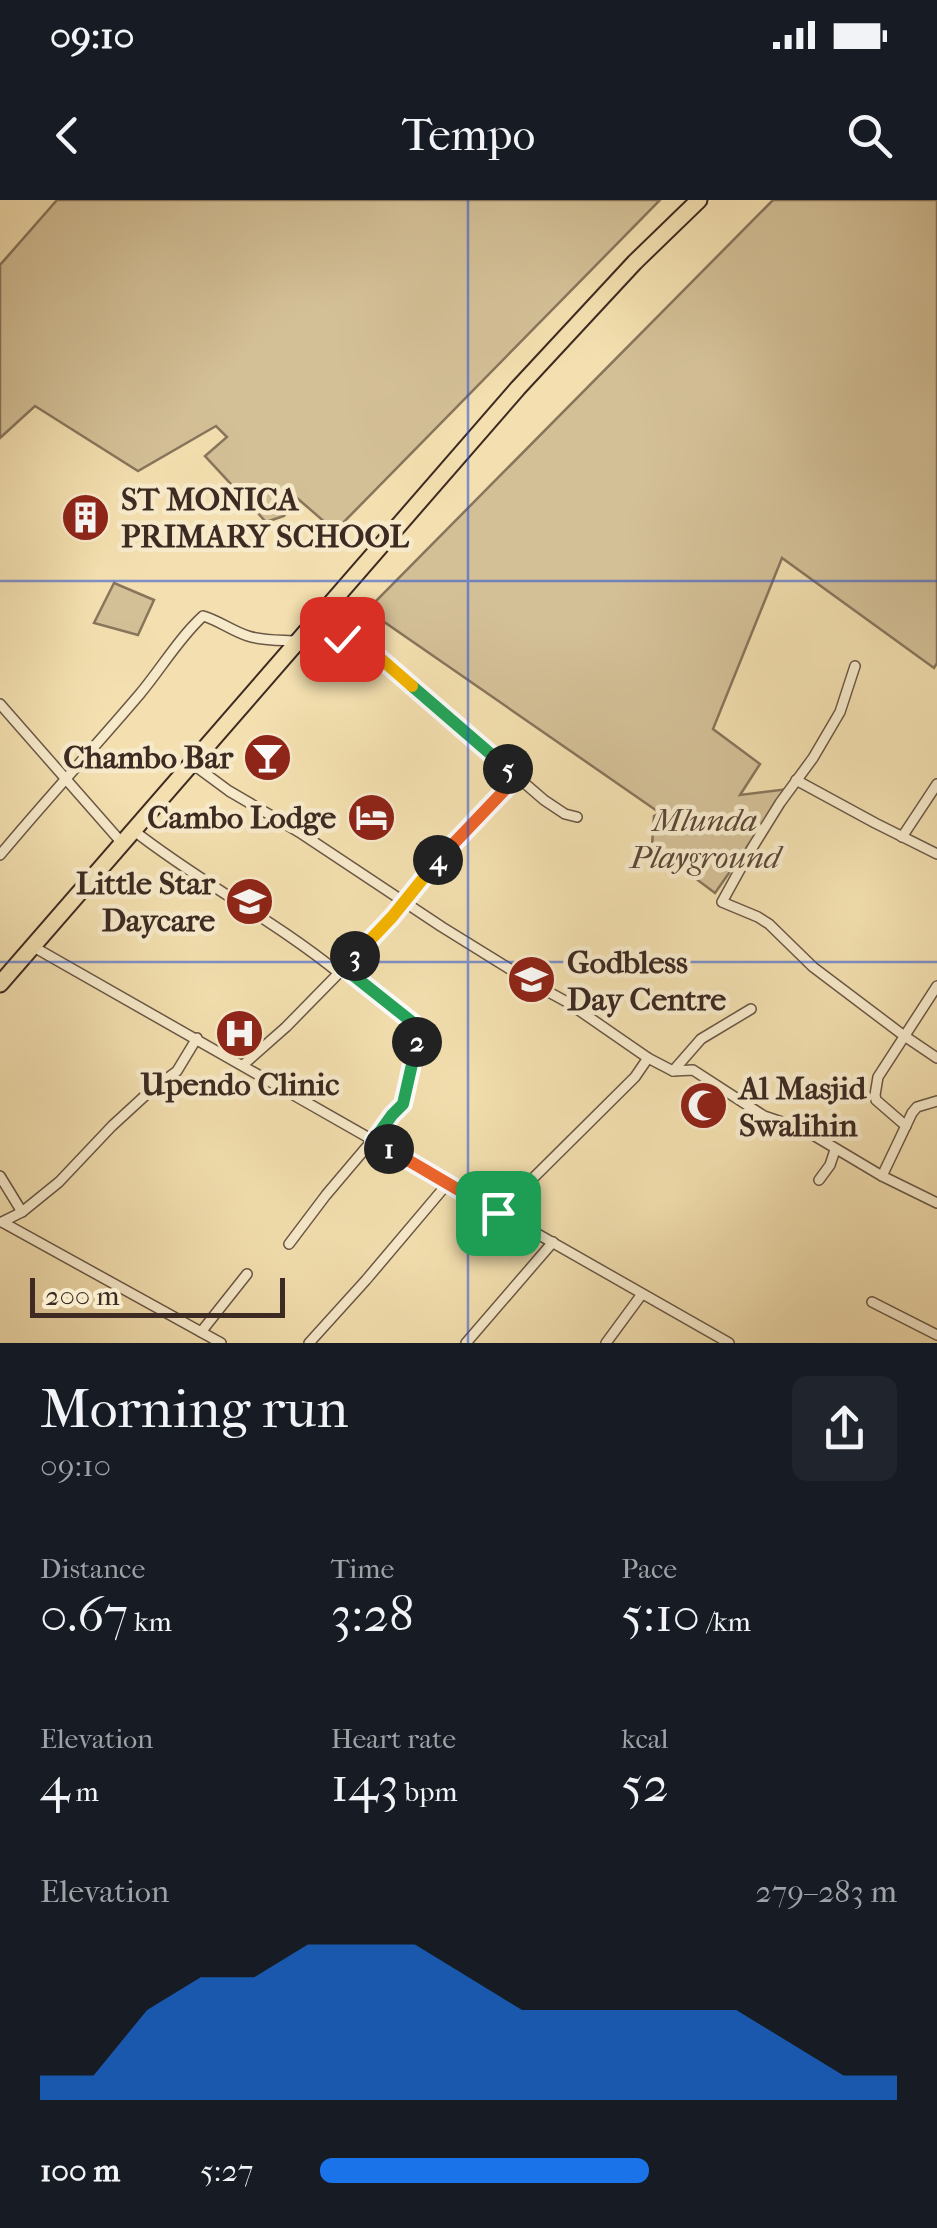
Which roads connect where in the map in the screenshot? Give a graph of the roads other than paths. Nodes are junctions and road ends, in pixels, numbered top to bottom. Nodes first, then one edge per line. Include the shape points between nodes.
1 (699, 200) edge
2 (303, 634) junction
3 (856, 666) dead end
4 (0, 704) edge
5 (192, 763) junction
6 (66, 777) junction
7 (517, 777) junction
8 (796, 780) junction
9 (937, 784) edge
10 (577, 817) dead end
11 (128, 836) junction
12 (902, 837) junction
13 (937, 854) edge
14 (0, 855) edge
15 (403, 901) junction
16 (32, 946) junction
17 (341, 970) junction
18 (0, 984) edge
19 (937, 986) edge
20 (751, 1009) dead end
21 (903, 1036) junction
22 (197, 1038) junction
23 (648, 1058) junction
24 (937, 1058) edge
25 (243, 1064) junction
26 (673, 1071) junction
27 (937, 1101) edge
28 (906, 1126) junction
29 (374, 1140) junction
30 (835, 1150) junction
31 (0, 1176) edge
32 (882, 1176) junction
33 (819, 1180) dead end
34 (448, 1183) junction
35 (937, 1202) edge
36 (22, 1212) junction
37 (498, 1213) junction
38 (1, 1222) edge
39 (552, 1242) junction
40 (289, 1244) dead end
41 (247, 1274) dead end
42 (642, 1294) junction
43 (872, 1302) dead end
44 (201, 1332) junction
45 (936, 1339) edge
46 (725, 1342) edge
47 (222, 1343) edge
48 (309, 1343) edge
49 (466, 1343) edge
50 (606, 1343) edge

1 - 2 highway via 518,388
2 - 5 highway
2 - 6 street via 254,638 203,616
2 - 7 street via 331,643 348,635 358,639
3 - 8 street via 840,712
4 - 6 street
5 - 11 highway
5 - 15 street
6 - 11 street
6 - 14 street
7 - 10 street
7 - 15 street
8 - 12 street
8 - 21 street via 722,902 769,924
9 - 12 street
11 - 16 highway
11 - 17 street
12 - 13 street
15 - 17 street
15 - 23 street
16 - 18 highway
16 - 22 street
17 - 25 street
17 - 29 street via 419,1030 403,1104
19 - 21 street
20 - 26 street via 702,1039
21 - 24 street
21 - 28 street via 874,1095
22 - 25 street
22 - 36 street via 177,1071
23 - 26 street
23 - 37 street
25 - 29 street
26 - 30 street via 706,1076 752,1109 803,1128
27 - 28 street via 917,1108
28 - 32 street
29 - 34 street
29 - 40 street
30 - 32 street
30 - 33 street
31 - 36 street
32 - 35 street
34 - 37 street
34 - 48 street
36 - 38 street
37 - 39 street
38 - 44 street
39 - 42 street
39 - 49 street
41 - 44 street
42 - 46 street
42 - 50 street
43 - 45 street
44 - 47 street

